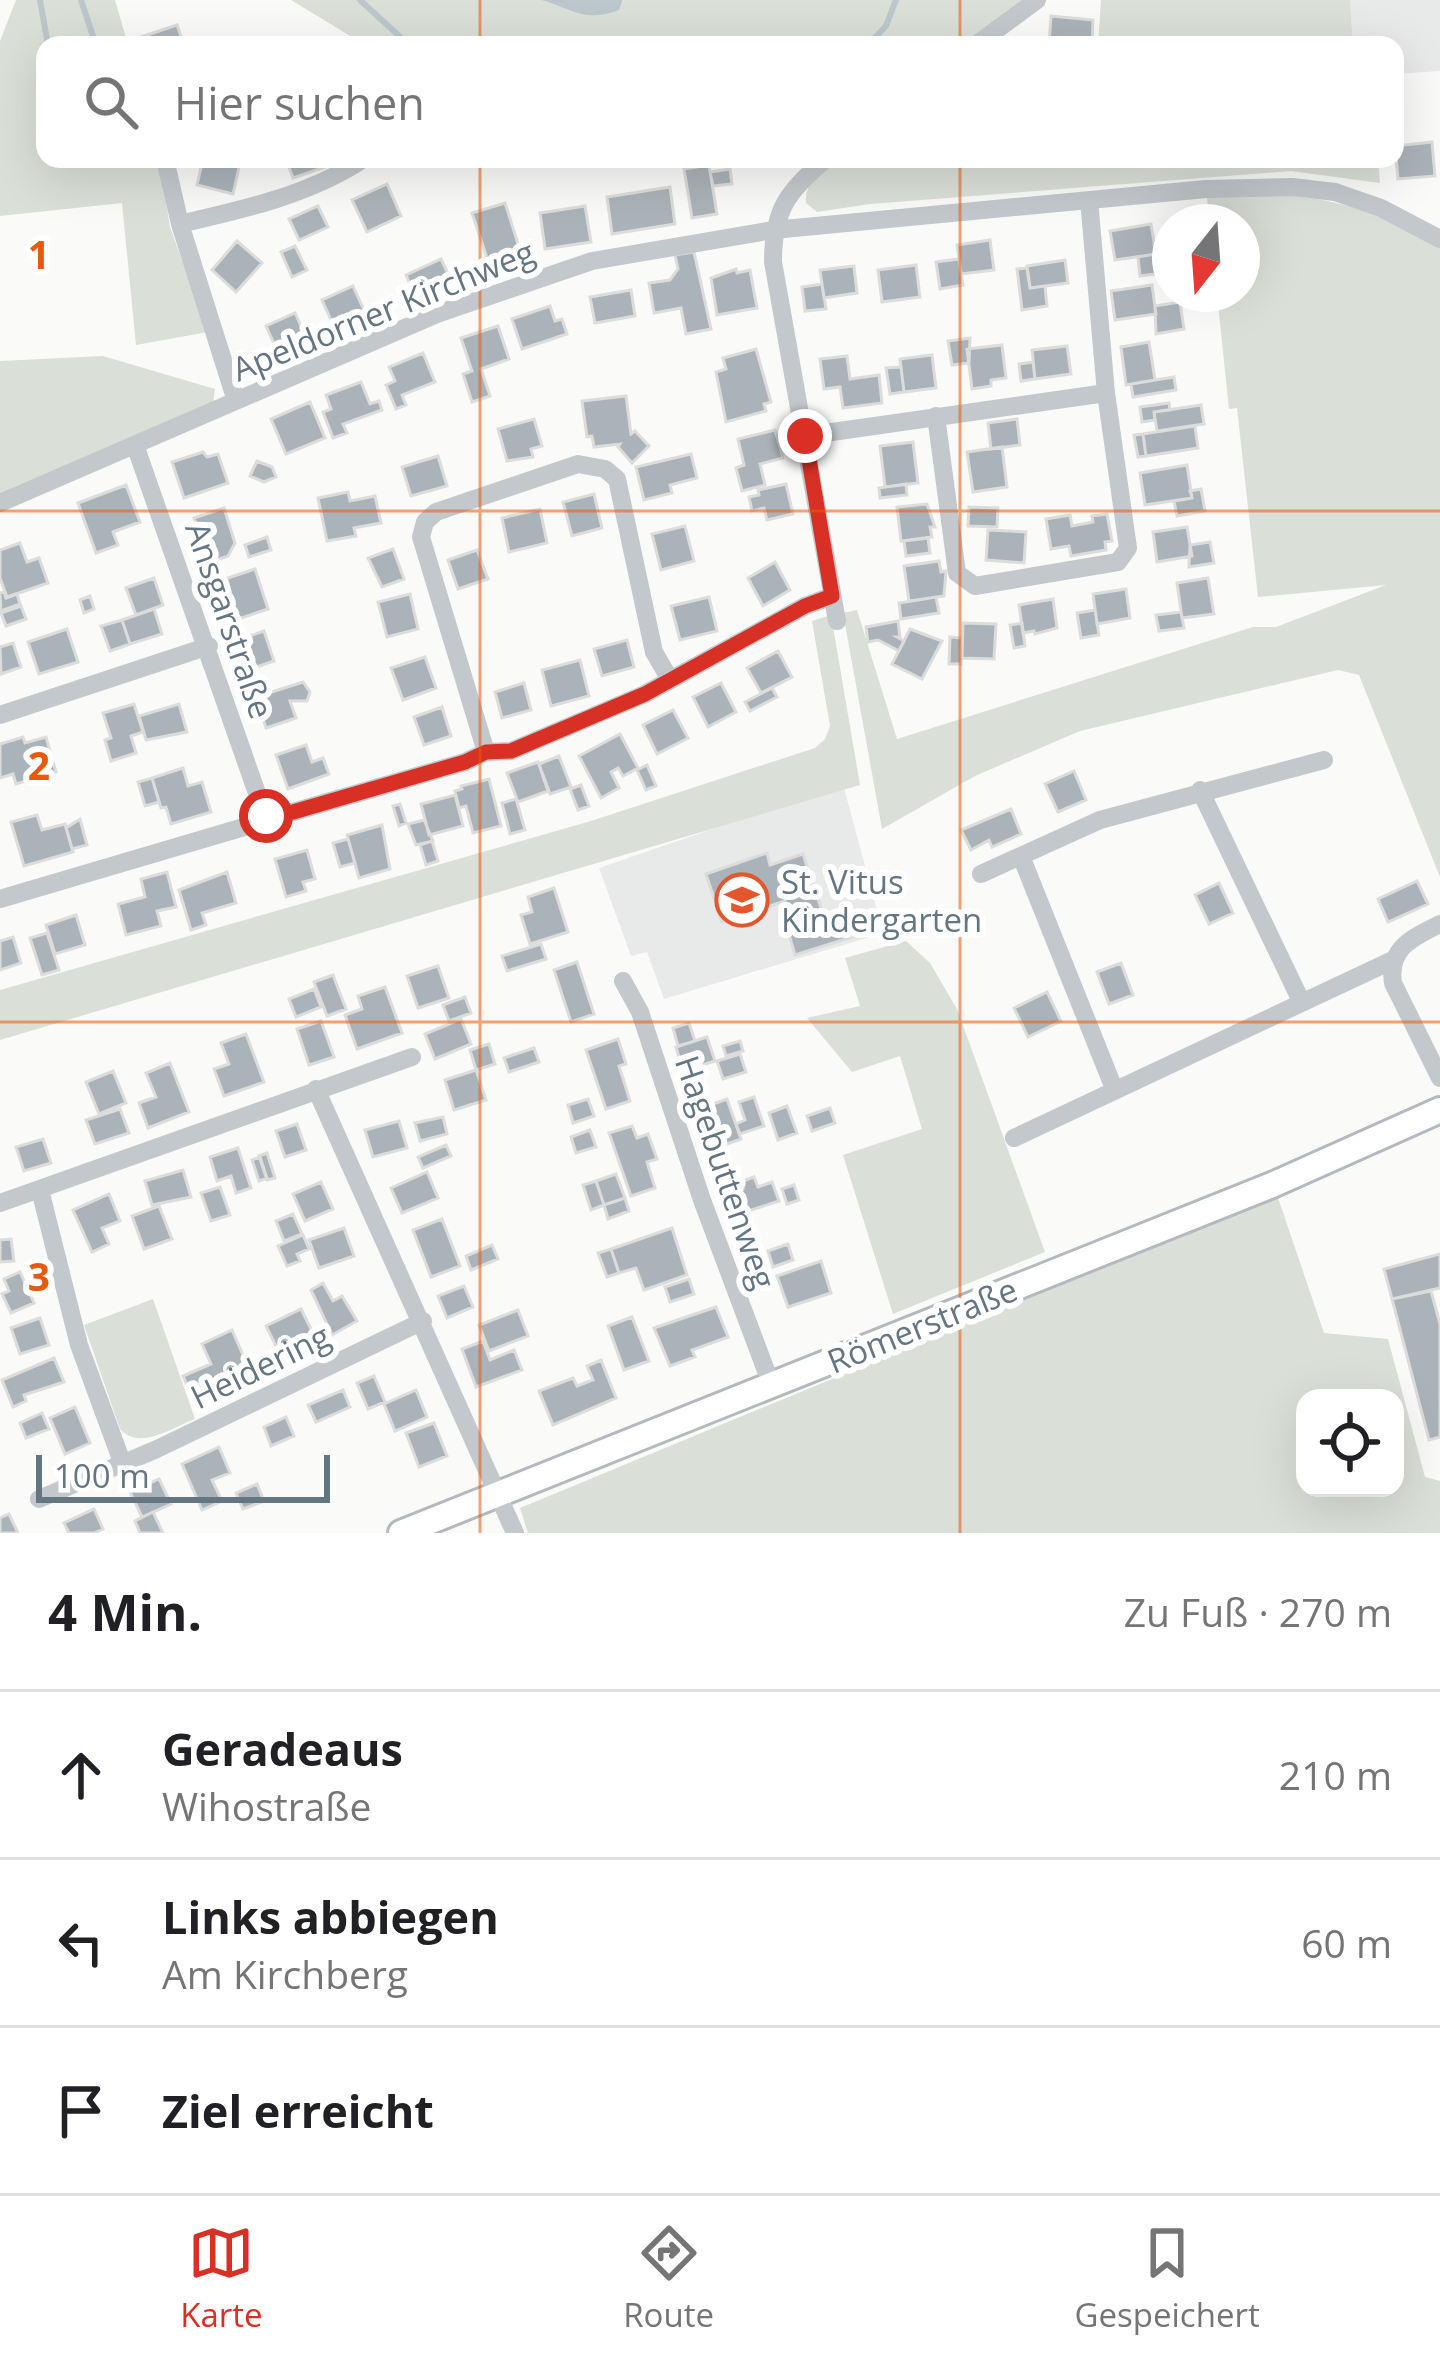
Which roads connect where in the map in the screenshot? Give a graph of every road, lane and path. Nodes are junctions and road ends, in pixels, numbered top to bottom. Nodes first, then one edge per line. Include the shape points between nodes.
1 (1037, 0) edge
2 (988, 36) edge
3 (167, 168) edge
4 (350, 168) edge
5 (815, 168) edge
6 (1089, 200) junction
7 (180, 224) junction
8 (773, 230) junction
9 (1440, 238) edge
10 (1106, 393) junction
11 (236, 401) junction
12 (936, 416) junction
13 (805, 436) junction
14 (135, 445) junction
15 (0, 503) edge
16 (832, 596) junction
17 (837, 621) dead end
18 (209, 646) junction
19 (669, 678) junction
20 (0, 715) edge
21 (486, 752) junction
22 (1324, 760) dead end
23 (1200, 790) junction
24 (266, 816) junction
25 (1021, 856) junction
26 (981, 874) dead end
27 (0, 898) edge
28 (1440, 924) edge
29 (1393, 961) junction
30 (622, 981) dead end
31 (1302, 1003) junction
32 (412, 1057) dead end
33 (1440, 1078) edge
34 (316, 1089) junction
35 (1114, 1091) junction
36 (1440, 1110) edge
37 (1014, 1138) dead end
38 (40, 1190) junction
39 (0, 1203) edge
40 (423, 1321) junction
41 (771, 1384) junction
42 (122, 1462) junction
43 (500, 1493) junction
44 (39, 1499) dead end
45 (401, 1533) edge
46 (515, 1533) edge

1 - 2 street
3 - 7 street
4 - 7 street via 244,210
5 - 8 street via 798,182
6 - 8 street, Apeldorner Kirchweg
6 - 9 street, Apeldorner Kirchweg via 1292,187 1381,208
6 - 10 street
7 - 11 street
8 - 11 street, Apeldorner Kirchweg via 592,261 437,314
8 - 13 street
10 - 12 street
10 - 12 street via 1128,548 1118,562 975,586 957,573
11 - 14 street, Apeldorner Kirchweg
12 - 13 street
13 - 16 street
14 - 15 street, Apeldorner Kirchweg
14 - 18 street, Ansgarstraße
16 - 17 street
16 - 19 street
18 - 20 street
18 - 24 street, Ansgarstraße
19 - 21 street via 511,751
19 - 21 street via 654,652 617,479 605,469 578,464 436,512 421,537
21 - 24 street
22 - 23 street
23 - 25 street via 1100,820
23 - 31 street
24 - 27 street
25 - 26 street
25 - 35 street
28 - 29 street via 1407,941
29 - 31 street
29 - 33 street via 1393,983
30 - 41 street, Hagebuttenweg via 640,1012
31 - 35 street
32 - 34 street
34 - 38 street
34 - 40 street
35 - 37 street
36 - 41 street, Römerstraße
38 - 39 street
38 - 42 street via 79,1345
40 - 42 street, Heidering
40 - 43 street
41 - 43 street, Römerstraße
42 - 44 street, Heidering
43 - 45 street, Römerstraße
43 - 46 street

